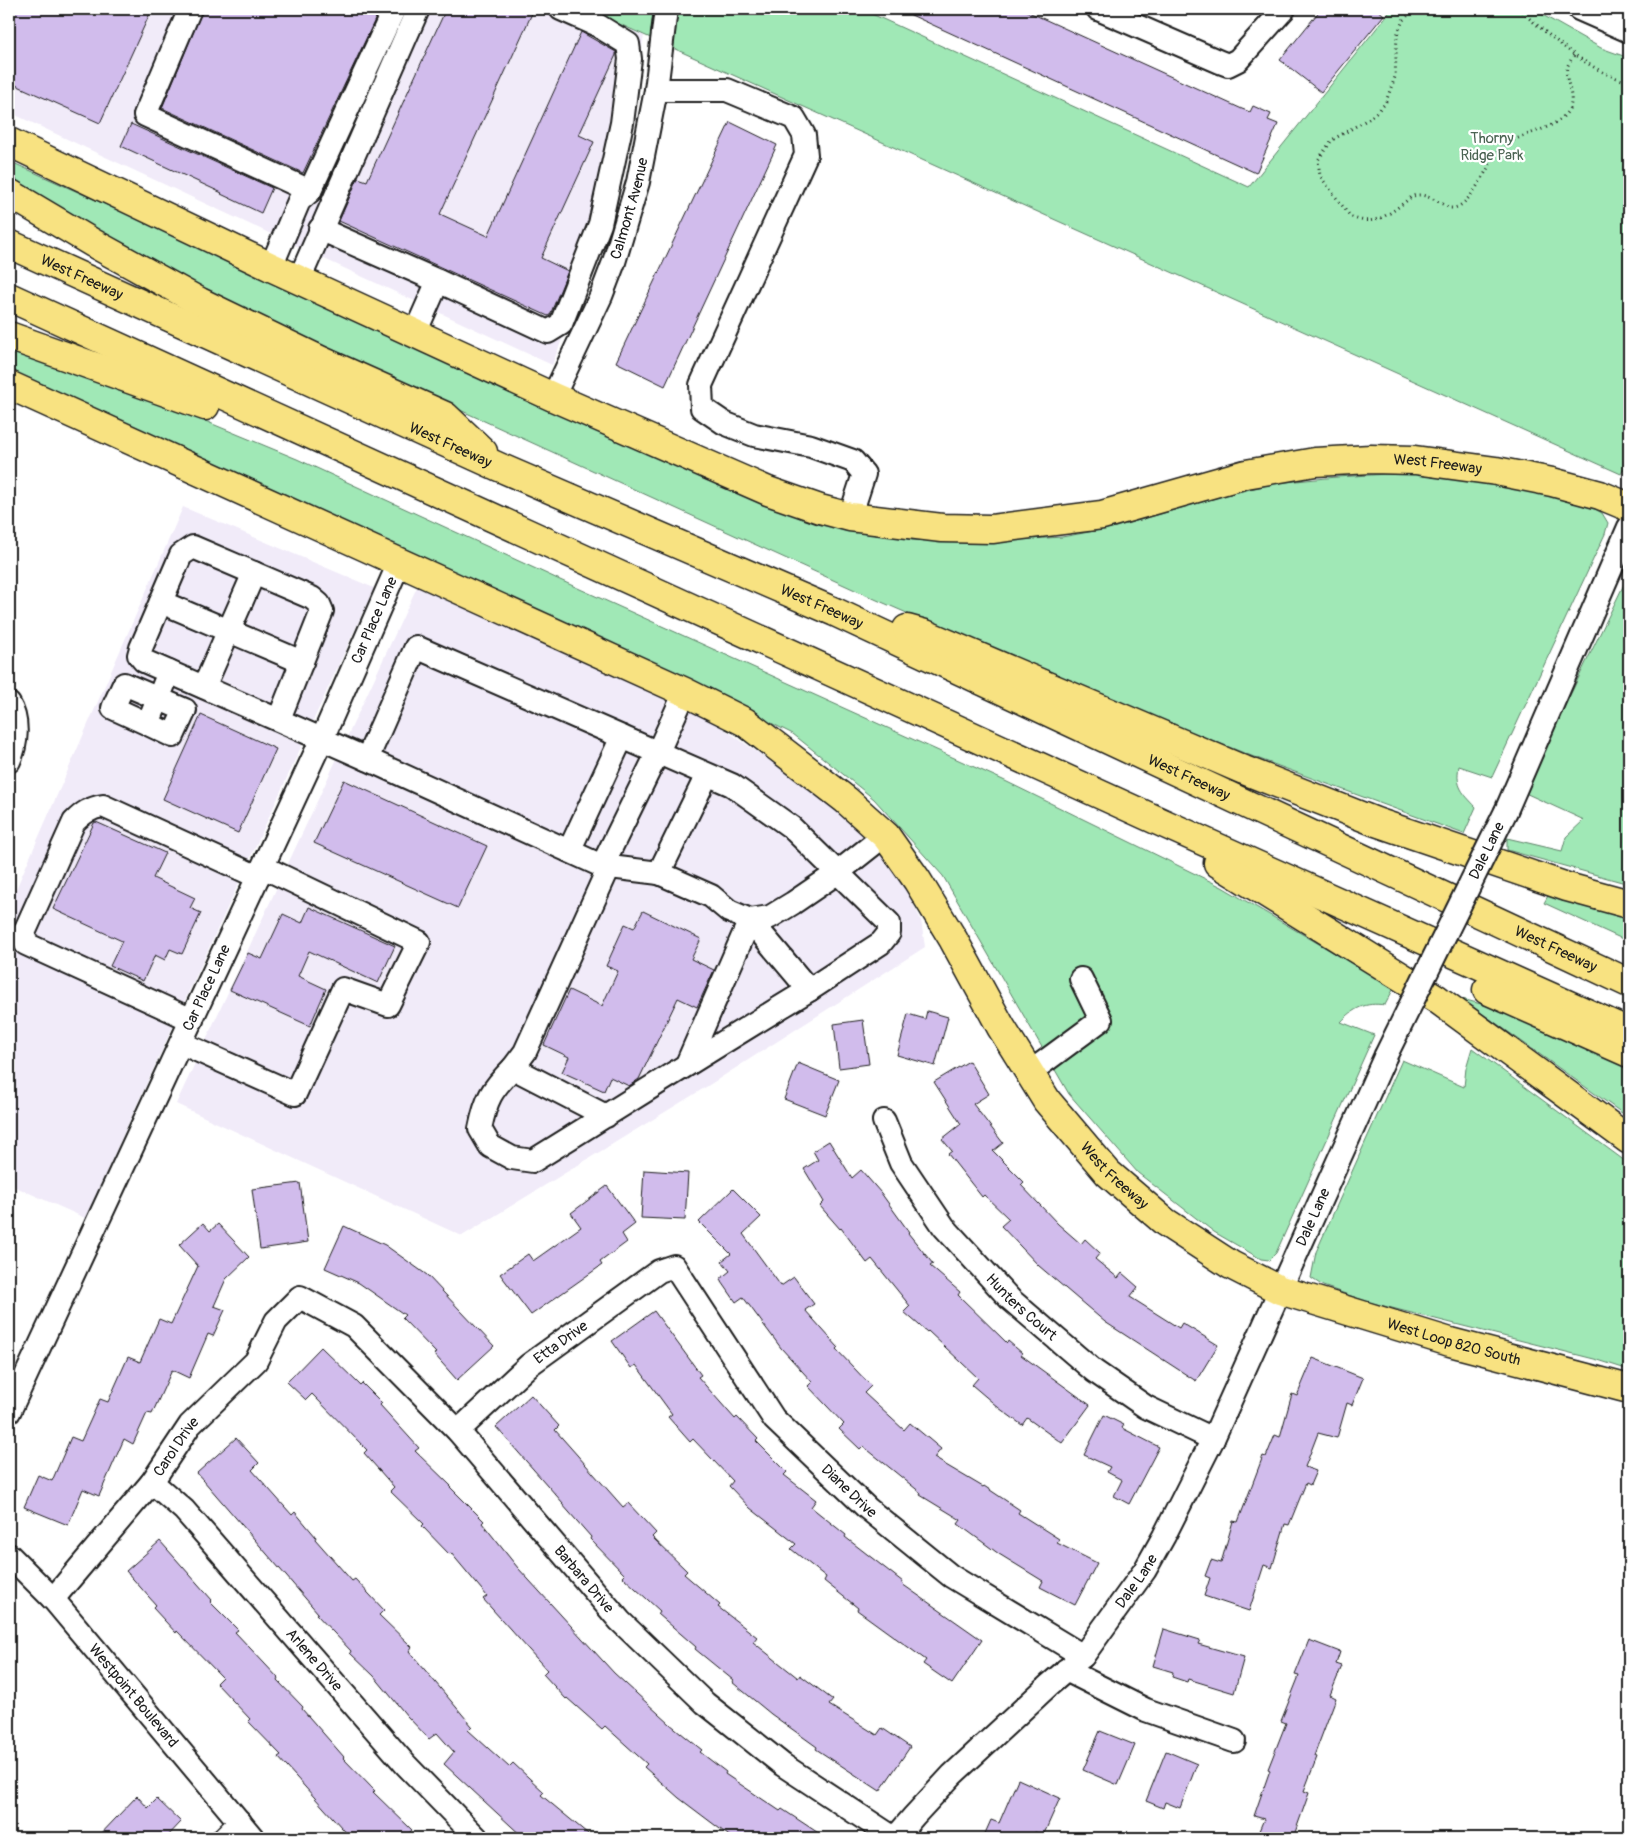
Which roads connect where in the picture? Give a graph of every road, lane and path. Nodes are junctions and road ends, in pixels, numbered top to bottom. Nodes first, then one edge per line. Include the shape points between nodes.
1 (190, 9) edge
2 (394, 9) edge
3 (418, 9) edge
4 (561, 9) edge
5 (666, 9) edge
6 (1098, 9) edge
7 (1284, 9) edge
8 (1415, 9) edge
9 (1518, 9) edge
10 (1579, 9) edge
11 (1629, 31) edge
12 (629, 51) junction
13 (661, 51) junction
14 (1574, 54) junction
15 (1629, 82) edge
16 (656, 90) junction
17 (9, 142) edge
18 (310, 191) junction
19 (9, 193) edge
20 (320, 229) junction
21 (9, 244) edge
22 (271, 267) junction
23 (298, 280) junction
24 (438, 281) junction
25 (9, 297) edge
26 (415, 333) junction
27 (9, 336) edge
28 (9, 385) edge
29 (553, 396) junction
30 (283, 423) junction
31 (499, 467) junction
32 (1629, 508) edge
33 (850, 517) junction
34 (1629, 527) edge
35 (399, 563) junction
36 (254, 574) junction
37 (161, 602) junction
38 (835, 612) junction
39 (229, 630) junction
40 (302, 662) junction
41 (169, 672) junction
42 (204, 687) junction
43 (685, 692) junction
44 (158, 698) junction
45 (9, 704) edge
46 (279, 719) junction
47 (622, 737) junction
48 (322, 739) junction
49 (658, 754) junction
50 (367, 759) junction
51 (9, 761) edge
52 (707, 775) junction
53 (1165, 824) junction
54 (885, 835) junction
55 (569, 851) junction
56 (606, 867) junction
57 (260, 872) junction
58 (659, 873) junction
59 (837, 873) junction
60 (1629, 904) edge
61 (750, 920) junction
62 (1391, 925) junction
63 (1081, 979) dead end
64 (1629, 983) edge
65 (809, 990) junction
66 (192, 1020) junction
67 (1629, 1032) edge
68 (181, 1043) junction
69 (1629, 1054) edge
70 (687, 1064) junction
71 (513, 1068) junction
72 (1029, 1073) junction
73 (606, 1116) junction
74 (884, 1121) dead end
75 (1629, 1140) edge
76 (674, 1266) joint
77 (1280, 1290) junction
78 (300, 1297) joint
79 (1629, 1389) edge
80 (9, 1412) edge
81 (458, 1431) junction
82 (1213, 1439) junction
83 (152, 1482) junction
84 (9, 1555) edge
85 (53, 1599) junction
86 (1074, 1663) junction
87 (1234, 1741) dead end
88 (247, 1830) edge
89 (224, 1838) edge
90 (478, 1838) edge
91 (894, 1838) edge

1 - 18 street via 145,115
2 - 18 street
3 - 20 street
4 - 12 street via 628,44
5 - 13 street, Calmont Avenue
6 - 7 street via 1228,65 1238,60
8 - 14 path via 1403,20 1397,35 1396,77 1385,104 1370,118 1332,140 1318,160 1320,176 1356,220 1371,222 1387,216 1420,194 1450,208 1463,204 1504,146 1558,122 1569,110 1571,98 1567,68
9 - 14 path
10 - 11 street
12 - 13 street
12 - 24 street via 622,123 600,224 560,324 548,332
13 - 16 street, Calmont Avenue
14 - 15 path via 1602,72
16 - 29 street, Calmont Avenue via 638,182 614,262
16 - 33 street via 727,90 794,118 804,135 806,155 701,385 702,408 724,423 754,435 811,446 853,461 864,474
17 - 22 main road, West Freeway
18 - 22 street via 299,201
19 - 31 main road via 200,302 445,416
20 - 23 street
20 - 24 street
21 - 31 main road, West Freeway
22 - 23 main road, West Freeway
23 - 26 main road, West Freeway
24 - 26 street
25 - 30 main road
26 - 29 main road, West Freeway
27 - 30 main road via 237,419
28 - 35 main road, West Freeway
29 - 33 main road, West Freeway via 768,490
30 - 53 main road
31 - 38 main road, West Freeway
32 - 33 main road, West Freeway via 1600,495 1496,471 1415,460 1370,459 1315,462 1246,474 1102,515 992,529 942,528
34 - 77 street, Dale Lane, bridge via 1506,811 1385,1057
35 - 43 main road, West Freeway
35 - 48 street, Car Place Lane
36 - 37 street via 193,547 181,555
36 - 39 street
36 - 40 street via 312,598 319,604 322,611
37 - 39 street
37 - 41 street via 139,655 144,661
38 - 60 main road via 925,634 1244,770 1376,822 1567,887
38 - 64 main road, West Freeway
39 - 40 street
39 - 42 street
40 - 46 street
41 - 42 street
41 - 44 street
42 - 46 street
43 - 49 street
43 - 54 main road, West Freeway via 745,722 846,800
44 - 44 street via 148,724 113,708 124,684
45 - 51 street via 16,722 13,753
46 - 48 street
47 - 49 street
47 - 50 street via 416,646
47 - 55 street
48 - 50 street
48 - 57 street, Car Place Lane
49 - 52 street
49 - 56 street
50 - 55 street
52 - 58 street
52 - 59 street via 732,785 791,828
53 - 62 main road
53 - 75 main road via 1221,865 1437,999
54 - 59 street
54 - 72 main road, West Freeway via 953,939
55 - 56 street
56 - 58 street
56 - 71 street via 525,1052
57 - 66 street, Car Place Lane
57 - 66 street via 103,806 88,810 74,822 24,933 26,944
57 - 68 street via 419,942 388,1005 343,989 295,1094
58 - 61 street via 711,896 730,911
59 - 61 street via 770,917
59 - 65 street via 889,923 889,933 881,943
61 - 65 street
61 - 70 street
62 - 67 main road
62 - 69 main road via 1452,973
63 - 72 street via 1101,1020
65 - 70 street
66 - 68 street, Car Place Lane
68 - 80 street, Car Place Lane
70 - 73 street
71 - 73 street
71 - 73 street via 495,1087 485,1105 480,1129 490,1146 512,1158 533,1161
72 - 77 main road, West Freeway via 1047,1101 1108,1173 1165,1222 1231,1265
74 - 82 street, Hunters Court via 901,1163 944,1227 1010,1299 1094,1371 1146,1406
76 - 81 street, Etta Drive via 659,1271 529,1364
76 - 86 street, Diane Drive via 774,1419 866,1508 951,1576
77 - 79 main road, West Loop 820 South via 1450,1342
77 - 82 street, Dale Lane
78 - 81 street, Barbara Drive via 354,1326
78 - 83 street, Carol Drive via 276,1321 256,1361 190,1425
81 - 91 street, Barbara Drive via 620,1621 706,1703 783,1765
82 - 86 street, Dale Lane via 1145,1570
83 - 85 street, Carol Drive
83 - 90 street, Arlene Drive via 184,1510 406,1766
84 - 85 street, Westpoint Boulevard
85 - 88 street, Westpoint Boulevard
86 - 87 street, Diane Drive via 1146,1710
86 - 91 street, Dale Lane via 952,1775
88 - 89 street

